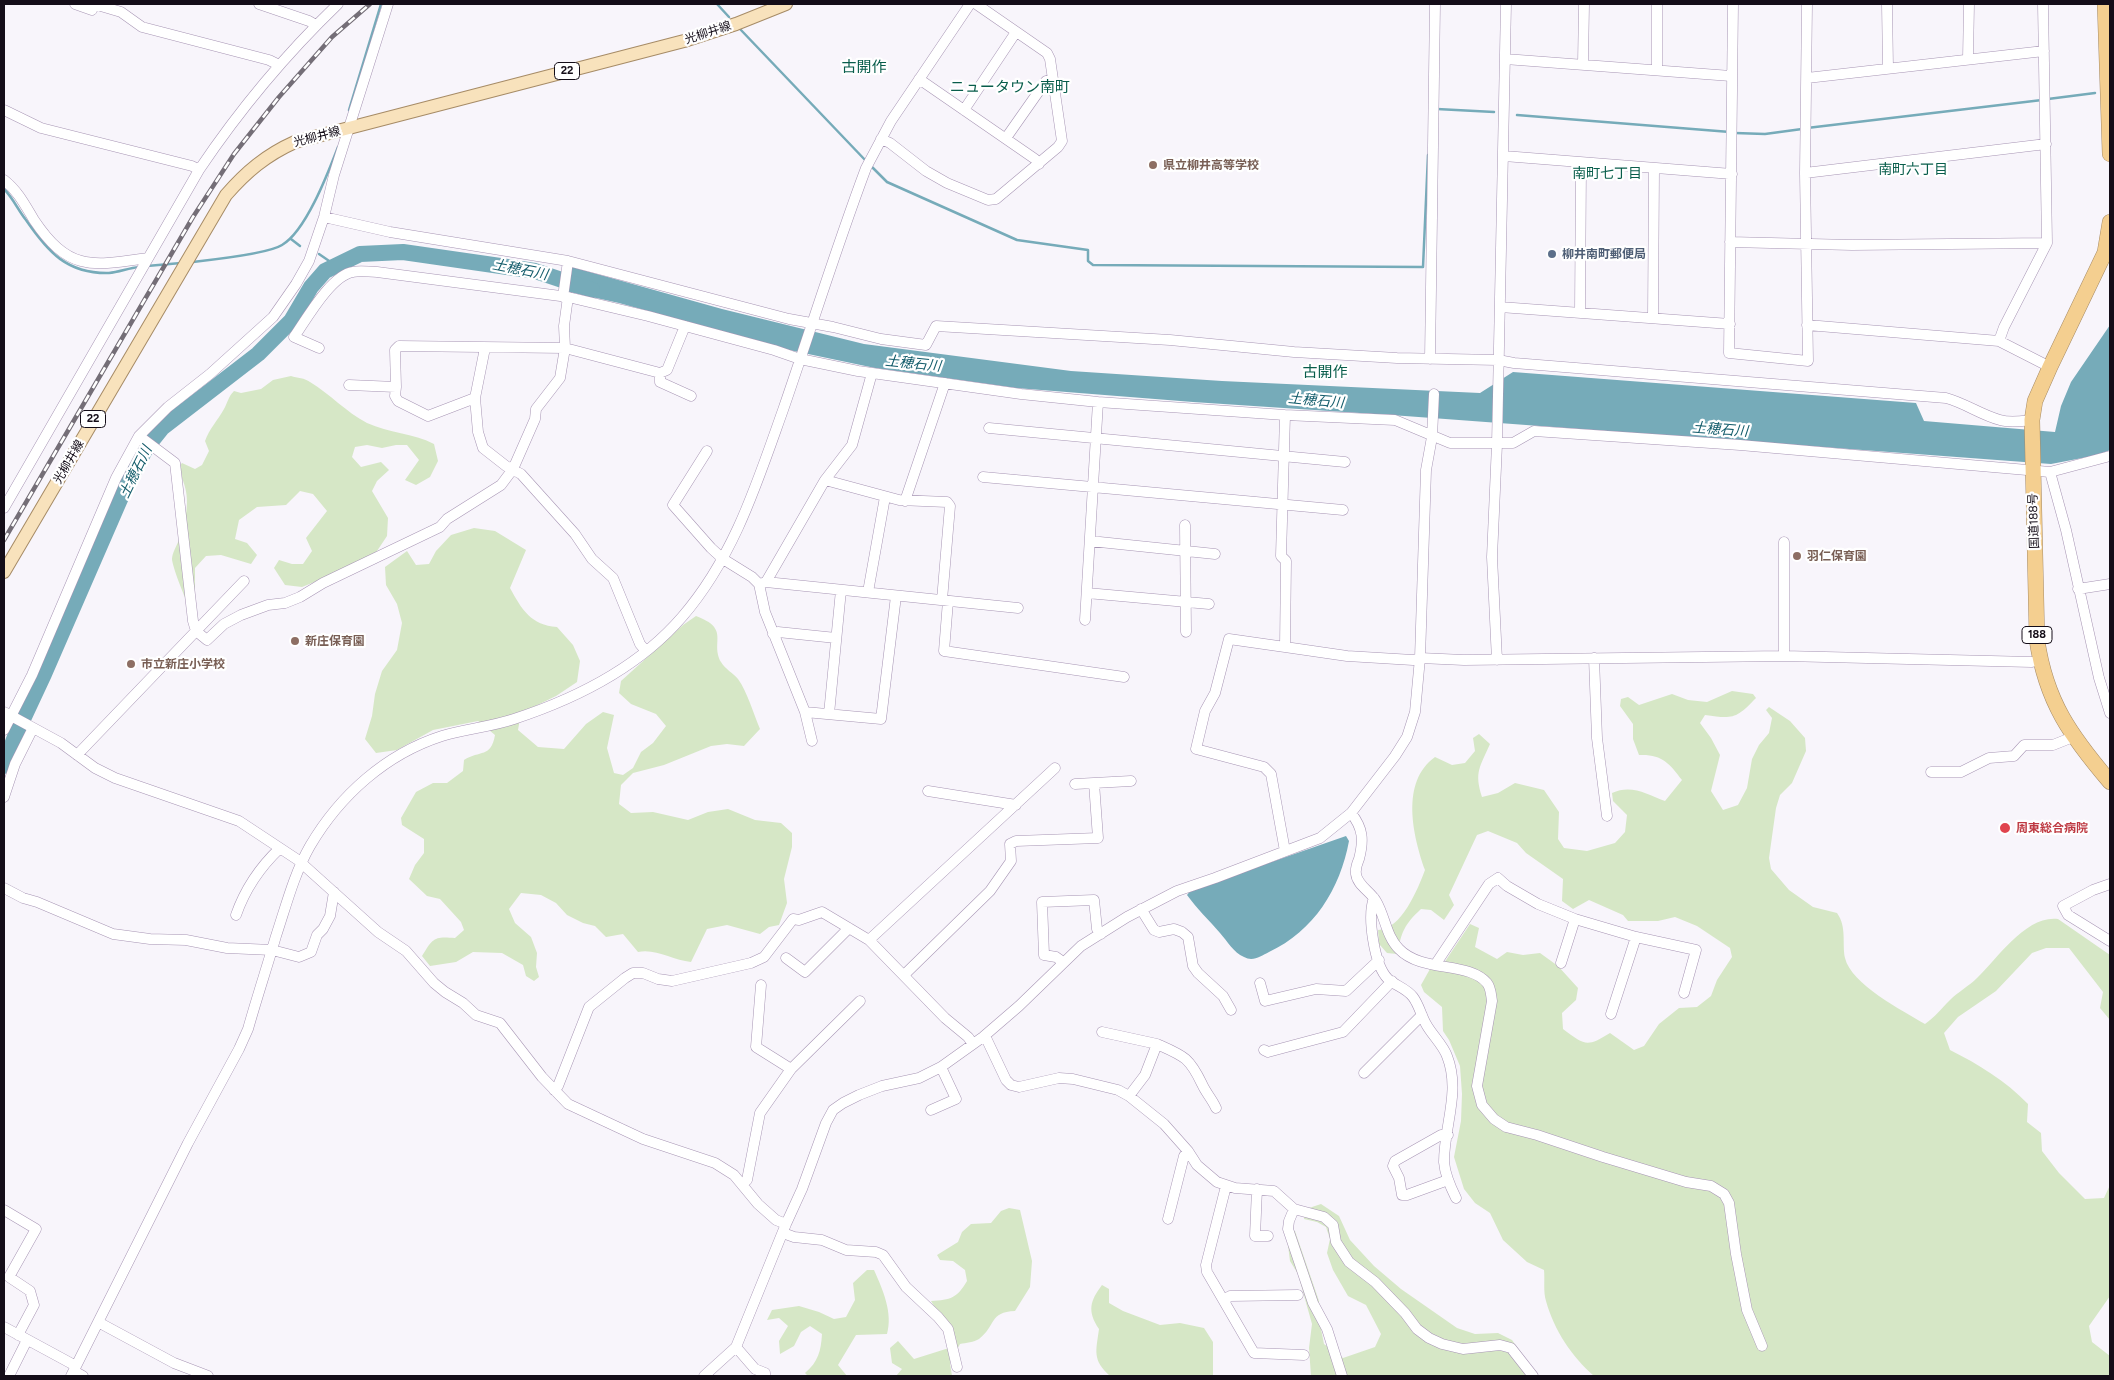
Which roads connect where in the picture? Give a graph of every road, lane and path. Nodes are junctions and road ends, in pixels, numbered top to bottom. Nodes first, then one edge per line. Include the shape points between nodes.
1 (75, 4) edge
2 (94, 4) edge
3 (259, 4) edge
4 (338, 4) edge
5 (388, 4) edge
6 (786, 4) edge
7 (970, 4) edge
8 (976, 4) edge
9 (1434, 4) edge
10 (1506, 4) edge
11 (1584, 4) edge
12 (1658, 4) edge
13 (1733, 4) edge
14 (1807, 4) edge
15 (1887, 4) edge
16 (1969, 4) edge
17 (2043, 4) edge
18 (2105, 4) edge
19 (286, 8) edge
20 (316, 25) junction
21 (1016, 32) junction
22 (2044, 51) junction
23 (1968, 58) junction
24 (1505, 59) junction
25 (1583, 64) junction
26 (279, 65) junction
27 (1888, 68) junction
28 (1657, 70) junction
29 (1731, 76) junction
30 (1807, 78) junction
31 (920, 79) junction
32 (1053, 79) junction
33 (4, 110) edge
34 (964, 110) junction
35 (344, 130) junction
36 (1006, 138) junction
37 (881, 139) junction
38 (2046, 144) junction
39 (2110, 154) edge
40 (1504, 156) junction
41 (1581, 163) junction
42 (1039, 164) junction
43 (1654, 169) junction
44 (199, 170) junction
45 (1805, 173) junction
46 (1732, 174) junction
47 (4, 180) edge
48 (324, 217) junction
49 (2110, 222) edge
50 (1730, 242) junction
51 (2047, 243) junction
52 (1807, 244) junction
53 (2107, 248) edge
54 (147, 260) junction
55 (567, 263) junction
56 (565, 296) junction
57 (1500, 307) junction
58 (1580, 313) junction
59 (1653, 318) junction
60 (1730, 324) junction
61 (1807, 325) junction
62 (685, 326) junction
63 (812, 326) junction
64 (1998, 341) junction
65 (319, 348) dead end
66 (485, 348) junction
67 (565, 348) junction
68 (801, 358) junction
69 (1430, 359) junction
70 (1498, 360) junction
71 (2050, 367) junction
72 (660, 373) junction
73 (872, 373) junction
74 (945, 383) junction
75 (349, 386) dead end
76 (396, 386) junction
77 (1434, 394) dead end
78 (691, 396) dead end
79 (475, 398) junction
80 (1098, 402) junction
81 (1285, 415) junction
82 (2032, 423) junction
83 (989, 428) dead end
84 (139, 436) junction
85 (1097, 437) junction
86 (1432, 437) junction
87 (1497, 444) junction
88 (707, 451) dead end
89 (1284, 456) junction
90 (2110, 456) edge
91 (1345, 462) dead end
92 (2032, 468) junction
93 (513, 469) junction
94 (2050, 472) junction
95 (983, 478) dead end
96 (825, 480) junction
97 (1094, 487) junction
98 (885, 497) junction
99 (905, 501) junction
100 (1282, 506) junction
101 (4, 508) edge
102 (1343, 510) dead end
103 (1185, 525) dead end
104 (1090, 541) junction
105 (1784, 542) dead end
106 (1185, 551) junction
107 (1215, 554) dead end
108 (723, 558) junction
109 (4, 572) edge
110 (244, 581) dead end
111 (763, 583) junction
112 (2110, 584) edge
113 (2078, 589) junction
114 (842, 590) junction
115 (868, 592) junction
116 (1087, 593) junction
117 (896, 596) junction
118 (945, 601) junction
119 (1186, 602) junction
120 (1209, 604) dead end
121 (1018, 608) dead end
122 (1085, 620) dead end
123 (196, 631) junction
124 (1186, 632) dead end
125 (773, 634) junction
126 (836, 638) junction
127 (1285, 646) junction
128 (645, 650) junction
129 (1784, 656) junction
130 (1420, 658) junction
131 (1594, 658) junction
132 (1497, 660) junction
133 (2040, 660) junction
134 (1124, 677) dead end
135 (805, 712) junction
136 (2110, 713) edge
137 (829, 714) junction
138 (10, 715) edge
139 (30, 726) junction
140 (4, 730) edge
141 (2074, 737) junction
142 (812, 741) dead end
143 (77, 755) junction
144 (1055, 768) dead end
145 (1931, 772) dead end
146 (2108, 776) edge
147 (1131, 782) dead end
148 (1094, 783) junction
149 (1076, 784) dead end
150 (928, 790) dead end
151 (4, 797) edge
152 (1016, 804) junction
153 (1351, 813) junction
154 (1607, 816) dead end
155 (280, 848) junction
156 (1284, 851) junction
157 (302, 864) junction
158 (2110, 884) edge
159 (4, 888) edge
160 (334, 892) junction
161 (1374, 898) junction
162 (1141, 909) junction
163 (236, 915) dead end
164 (1575, 919) junction
165 (849, 928) junction
166 (1100, 934) junction
167 (1636, 936) junction
168 (869, 940) junction
169 (2110, 941) edge
170 (272, 950) junction
171 (786, 958) dead end
172 (1379, 960) junction
173 (1063, 962) junction
174 (1561, 963) dead end
175 (1435, 965) junction
176 (904, 975) junction
177 (1392, 981) junction
178 (1260, 983) dead end
179 (761, 985) dead end
180 (1684, 993) dead end
181 (860, 1001) dead end
182 (1231, 1010) dead end
183 (1611, 1014) dead end
184 (1422, 1015) junction
185 (1102, 1032) dead end
186 (983, 1037) junction
187 (974, 1044) junction
188 (1157, 1044) junction
189 (1264, 1050) dead end
190 (941, 1067) junction
191 (790, 1069) junction
192 (1364, 1073) dead end
193 (554, 1090) junction
194 (1129, 1096) junction
195 (1216, 1108) dead end
196 (931, 1110) dead end
197 (1448, 1135) junction
198 (1188, 1151) junction
199 (1448, 1180) junction
200 (742, 1184) junction
201 (1226, 1186) junction
202 (1256, 1189) junction
203 (1456, 1198) dead end
204 (1294, 1209) junction
205 (4, 1210) edge
206 (1168, 1219) dead end
207 (784, 1229) junction
208 (1268, 1236) dead end
209 (1298, 1295) dead end
210 (1224, 1300) junction
211 (98, 1322) junction
212 (4, 1327) edge
213 (23, 1337) junction
214 (1762, 1346) dead end
215 (736, 1347) junction
216 (1304, 1355) dead end
217 (957, 1367) dead end
218 (73, 1371) edge
219 (189, 1373) edge
220 (9, 1376) edge
221 (83, 1376) edge
222 (208, 1376) edge
223 (704, 1376) edge
224 (765, 1376) edge
225 (1342, 1376) edge
226 (1532, 1376) edge

1 - 2 street via 92,10
2 - 26 street via 120,12 142,27
3 - 19 street
4 - 20 street
5 - 35 street
6 - 35 main road, 光柳井線 / 22 via 684,41
7 - 31 street
8 - 21 street
9 - 69 street
10 - 24 street
11 - 25 street
12 - 28 street
13 - 29 street
14 - 30 street
15 - 27 street
16 - 23 street
17 - 22 street
18 - 39 highway
19 - 20 street
20 - 26 street
21 - 32 street via 1047,53
21 - 34 street
22 - 23 street
22 - 38 street
23 - 27 street
24 - 25 street
24 - 40 street
25 - 28 street
26 - 44 street via 224,133
27 - 30 street
28 - 29 street
29 - 46 street
30 - 45 street
31 - 34 street
31 - 37 street
32 - 36 street via 1046,81
32 - 42 street via 1062,141
33 - 44 street via 41,128
34 - 36 street
35 - 48 street
35 - 109 main road, 光柳井線 / 22 via 295,142 260,161 226,195
36 - 42 street
37 - 42 street via 947,183 988,200 996,199
37 - 63 street via 868,164
38 - 45 street
38 - 51 street
40 - 41 street
40 - 57 street
41 - 43 street
41 - 58 street
43 - 46 street
43 - 59 street
44 - 54 street
45 - 52 street
46 - 50 street
47 - 54 street via 19,195 49,239 66,255 92,264
48 - 55 street
48 - 84 street via 309,260 273,317
49 - 53 highway, 国道188号 / 188
50 - 52 street
50 - 60 street
51 - 52 street
51 - 64 street
52 - 61 street
53 - 71 highway, 国道188号 / 188
54 - 101 street
55 - 56 street
55 - 63 street
56 - 62 street
56 - 65 street via 422,277 354,272 334,284 294,337
56 - 67 street
57 - 58 street
57 - 70 street
58 - 59 street
59 - 60 street
60 - 61 street via 1729,353 1808,361
61 - 64 street
62 - 68 street
62 - 72 street via 667,370
63 - 68 street
63 - 69 street via 926,344 936,326
64 - 71 street
66 - 67 street
66 - 76 street via 399,346 395,350
66 - 79 street
67 - 72 street
67 - 93 street via 560,378 536,409 535,419
68 - 73 street
68 - 108 street via 758,482
69 - 70 street
70 - 82 street via 1946,398 2002,421
70 - 87 street
71 - 82 highway, 国道188号 / 188 via 2035,401
72 - 78 street via 660,382
73 - 74 street
73 - 96 street via 852,445
74 - 80 street
74 - 99 street
75 - 76 street
76 - 79 street via 398,401 428,416
77 - 86 street
79 - 93 street via 483,448
80 - 81 street
80 - 85 street
81 - 86 street via 1396,420
81 - 89 street
82 - 92 highway, 国道188号 / 188
83 - 85 street
84 - 123 street via 170,458 176,469 189,595
84 - 138 street via 116,478 32,675
85 - 89 street
85 - 97 street
86 - 87 street via 1450,443
86 - 130 street via 1426,470
87 - 92 street via 1513,443 1534,431
87 - 132 street via 1492,557
88 - 108 street via 673,505
89 - 91 street
89 - 100 street
90 - 94 street
92 - 94 street
92 - 133 highway, 国道188号 / 188
93 - 123 street via 501,485 433,531 300,597 241,615 224,624 208,640
93 - 128 street via 575,534 592,559 613,578
94 - 113 street
95 - 97 street
96 - 98 street
96 - 111 street
97 - 100 street
97 - 104 street
98 - 99 street
98 - 115 street
99 - 118 street via 947,502 950,506
100 - 102 street
100 - 127 street via 1281,556 1286,561
103 - 106 street
104 - 106 street
104 - 116 street
105 - 129 street
106 - 107 street
106 - 119 street
108 - 111 street
108 - 128 street via 681,618
110 - 123 street
111 - 114 street
111 - 125 street via 764,612
112 - 113 street
113 - 136 street
114 - 115 street
114 - 126 street
115 - 117 street
116 - 119 street
116 - 122 street
117 - 118 street
117 - 137 street via 881,719
118 - 121 street
118 - 134 street via 944,651
119 - 120 street
119 - 124 street
123 - 143 street
125 - 126 street
125 - 135 street
126 - 137 street
127 - 130 street via 1347,656
127 - 156 street via 1229,639 1196,749 1264,767 1271,774
128 - 157 street via 583,691 515,719 445,735 392,759 372,772 335,811
129 - 131 street
129 - 133 street
130 - 132 street
130 - 153 street via 1415,712 1407,737
131 - 132 street
131 - 154 street via 1597,738
133 - 141 highway, 国道188号 / 188 via 2054,705
135 - 137 street
135 - 142 street
138 - 139 street
138 - 140 street
139 - 143 street
139 - 151 street
141 - 145 street via 2053,745 2024,745 2014,756 1989,758 1961,772
141 - 146 highway, 国道188号 / 188
143 - 155 street via 114,778 239,821
144 - 152 street
147 - 148 street
148 - 149 street
148 - 176 street via 1098,838 1016,841 1010,844 1010,861 990,891
150 - 152 street
152 - 168 street
153 - 156 street via 1320,838
153 - 161 street via 1363,835 1356,877
155 - 157 street
155 - 163 street via 263,865 241,900
156 - 162 street via 1177,890
157 - 160 street
157 - 170 street
158 - 169 street via 2063,906 2068,915
159 - 170 street via 113,934 150,940 186,940 227,948
160 - 170 street via 330,916 316,935 312,952 299,957
160 - 193 street via 378,932 406,951 434,983 476,1015 500,1023
161 - 172 street via 1372,931
161 - 175 street via 1386,930 1398,948 1419,962
162 - 166 street
162 - 182 street via 1154,930 1174,929 1188,937 1193,966 1223,996
164 - 167 street
164 - 174 street
164 - 175 street via 1538,904 1498,878 1489,884
165 - 168 street
165 - 171 street via 805,972
165 - 193 street via 822,912 793,919 764,957 751,963 672,982 633,973 589,1007
166 - 173 street
166 - 173 street via 1094,900 1042,902 1044,955
167 - 180 street via 1696,950
167 - 183 street
168 - 176 street
170 - 211 street via 239,1049
172 - 177 street via 1384,974
172 - 178 street via 1346,991 1316,989 1265,1001
173 - 186 street via 1020,1006
175 - 214 street via 1473,974 1487,983 1490,990 1492,1001 1477,1086 1482,1105 1494,1118 1506,1127 1686,1182 1711,1186 1724,1194 1729,1203 1747,1310
176 - 187 street
177 - 184 street via 1411,995
177 - 189 street via 1343,1032 1268,1052
179 - 191 street via 756,1047
181 - 191 street
184 - 192 street
184 - 197 street via 1446,1054 1452,1076 1453,1101
185 - 188 street
186 - 187 street
186 - 194 street via 1011,1085 1020,1087 1059,1078 1072,1079 1118,1090
187 - 190 street
188 - 194 street via 1145,1075
188 - 195 street via 1177,1053 1196,1070
190 - 196 street via 956,1099
190 - 207 street via 919,1078 859,1095 833,1110
191 - 200 street via 760,1114 747,1180
193 - 200 street via 577,1109 643,1139 715,1163
194 - 198 street via 1164,1124
197 - 199 street via 1444,1163
197 - 199 street via 1441,1135 1395,1161 1393,1166 1402,1195
198 - 201 street via 1197,1165
198 - 206 street
199 - 203 street
200 - 207 street
201 - 202 street
201 - 210 street via 1206,1265
202 - 204 street via 1274,1191
202 - 208 street via 1255,1236
204 - 225 street via 1288,1229 1313,1303 1328,1329
204 - 226 street via 1324,1217 1333,1226 1336,1242 1349,1262 1375,1282 1417,1329 1442,1344 1463,1349 1511,1348
205 - 213 street via 36,1229 9,1277 30,1290 34,1305
207 - 215 street
207 - 217 street via 794,1237 822,1240 846,1250 883,1255 906,1287 948,1329
209 - 210 street via 1230,1296
210 - 216 street via 1254,1353
211 - 218 street
211 - 219 street
212 - 213 street
213 - 218 street
213 - 220 street
215 - 223 street
215 - 224 street via 755,1369 766,1373
218 - 221 street
219 - 222 street

